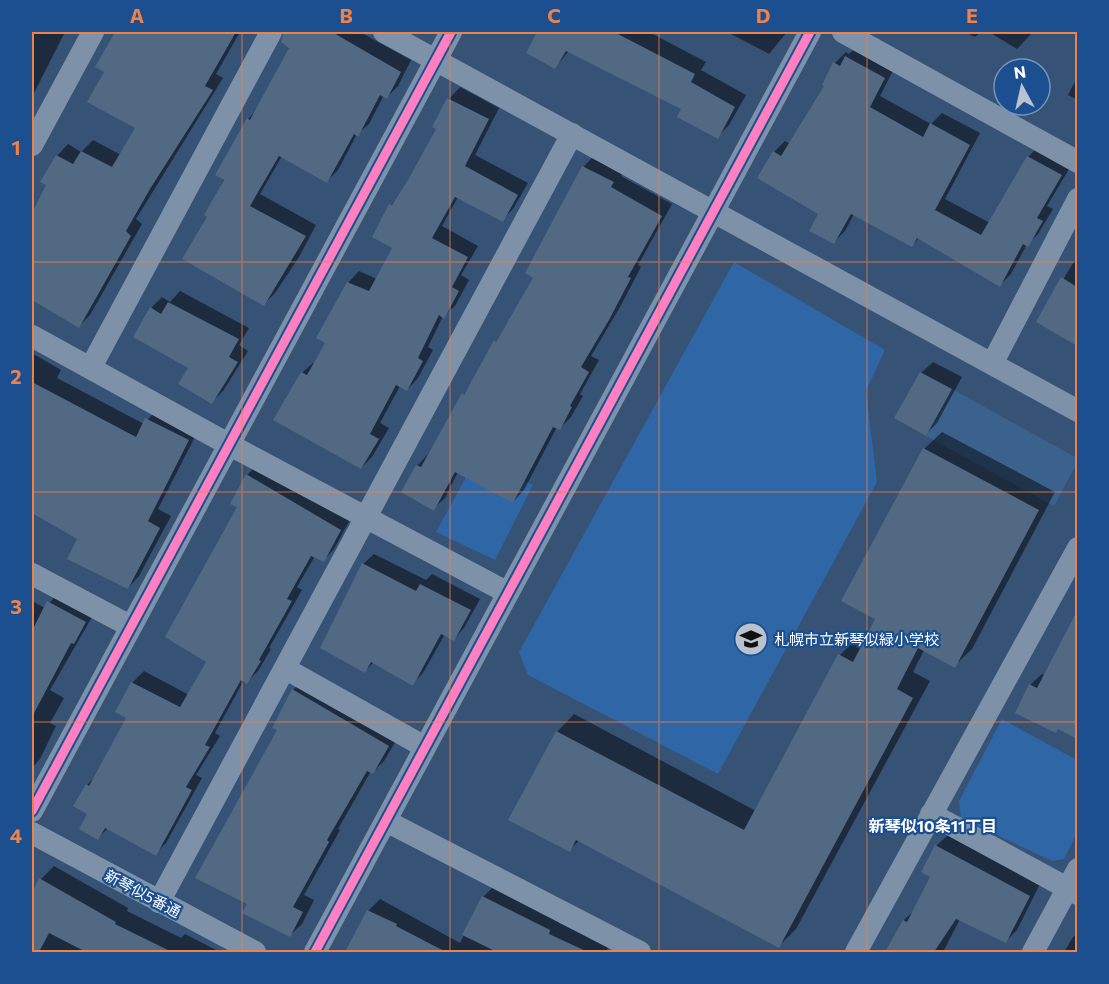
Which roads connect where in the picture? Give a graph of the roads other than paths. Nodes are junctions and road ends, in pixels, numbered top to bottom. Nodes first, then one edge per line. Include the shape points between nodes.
1 (93, 32) edge
2 (271, 32) edge
3 (384, 32) edge
4 (451, 32) edge
5 (810, 32) edge
6 (843, 32) edge
7 (436, 60) junction
8 (572, 134) junction
9 (32, 146) edge
10 (1077, 162) edge
11 (1077, 199) edge
12 (714, 212) junction
13 (32, 336) edge
14 (992, 364) junction
15 (91, 367) junction
16 (1077, 411) edge
17 (228, 444) junction
18 (368, 518) junction
19 (1077, 548) edge
20 (32, 574) edge
21 (508, 593) junction
22 (130, 626) junction
23 (286, 669) junction
24 (425, 747) junction
25 (32, 811) edge
26 (931, 814) junction
27 (386, 821) junction
28 (32, 833) edge
29 (1074, 884) edge
30 (159, 902) junction
31 (255, 952) edge
32 (315, 952) edge
33 (640, 952) edge
34 (856, 952) edge
35 (1033, 952) edge

1 - 9 street
2 - 15 street
3 - 7 street
4 - 7 street
5 - 12 street
6 - 10 street
7 - 8 street
7 - 17 street
8 - 12 street
8 - 18 street
11 - 14 street
12 - 14 street
12 - 21 street
13 - 15 street
14 - 16 street
15 - 17 street
17 - 18 street
17 - 22 street
18 - 21 street
18 - 23 street
19 - 26 street
20 - 22 street
21 - 24 street
22 - 25 street
23 - 24 street
23 - 30 street
24 - 27 street
26 - 29 street
26 - 34 street
27 - 32 street
27 - 33 street
28 - 30 street, 新琴似5番通
29 - 35 street
30 - 31 street, 新琴似5番通

